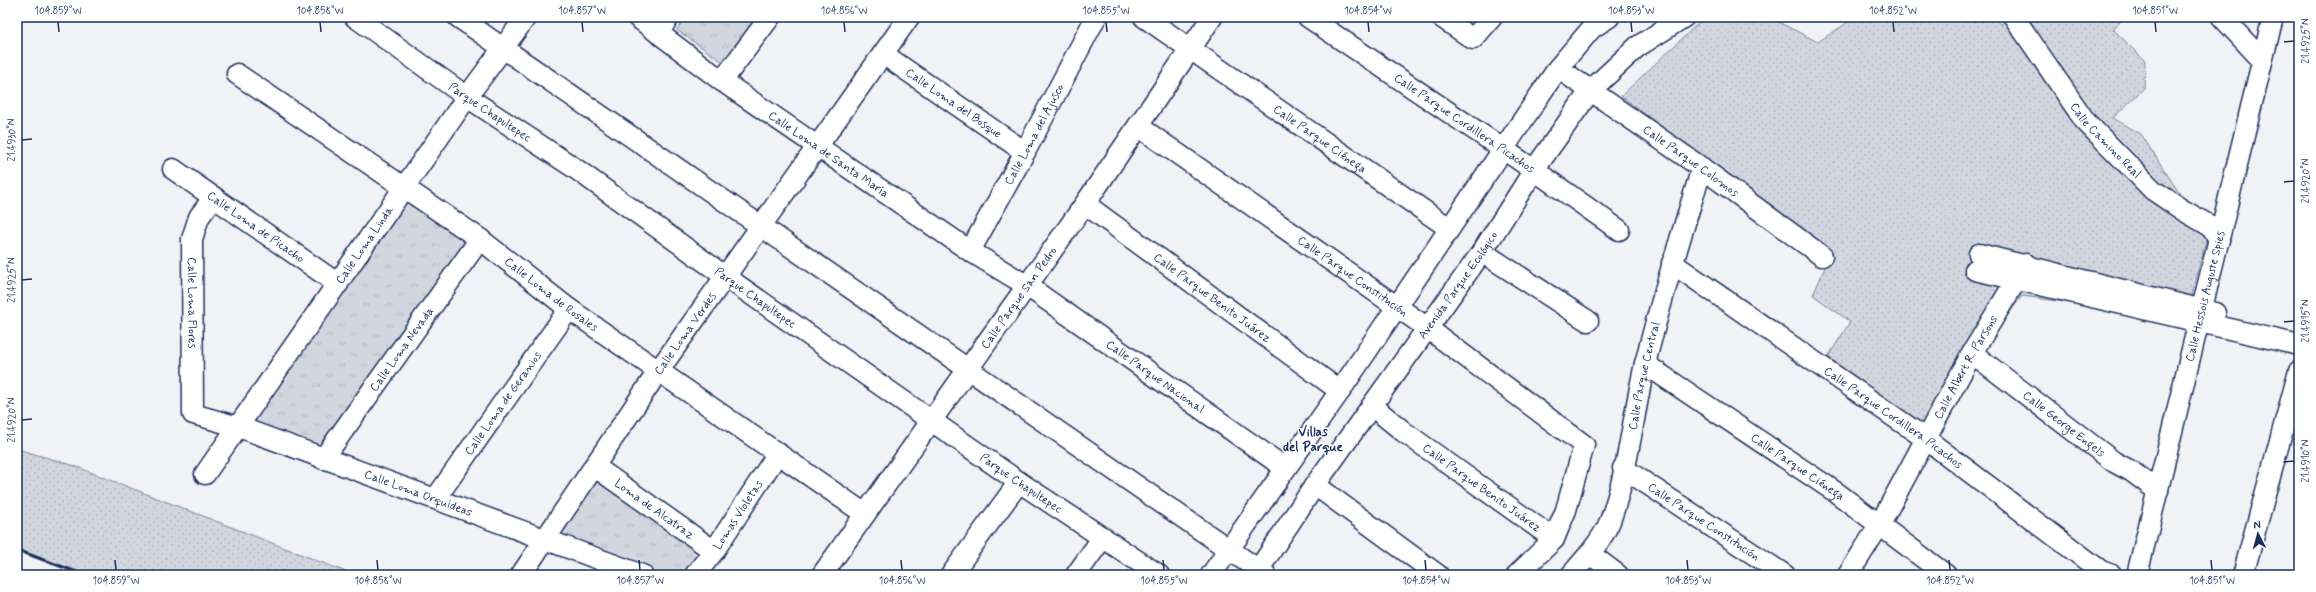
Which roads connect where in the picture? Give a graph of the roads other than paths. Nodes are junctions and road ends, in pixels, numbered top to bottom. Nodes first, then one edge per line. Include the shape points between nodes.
1 (355, 17) edge
2 (458, 17) edge
3 (526, 17) edge
4 (637, 17) edge
5 (770, 17) edge
6 (909, 17) edge
7 (1096, 17) edge
8 (1144, 17) edge
9 (1212, 17) edge
10 (1308, 17) edge
11 (1441, 17) edge
12 (1492, 17) edge
13 (1610, 17) edge
14 (1684, 17) edge
15 (2014, 17) edge
16 (2222, 17) edge
17 (2273, 17) edge
18 (664, 25) edge
19 (504, 48) junction
20 (1192, 49) junction
21 (883, 54) junction
22 (2262, 60) junction
23 (1558, 68) junction
24 (237, 74) dead end
25 (722, 81) junction
26 (1590, 92) junction
27 (467, 97) junction
28 (1138, 126) junction
29 (818, 148) junction
30 (1502, 148) junction
31 (1025, 152) junction
32 (1702, 168) junction
33 (173, 169) dead end
34 (1534, 170) junction
35 (405, 188) junction
36 (214, 197) junction
37 (1085, 204) junction
38 (761, 228) junction
39 (1448, 228) junction
40 (1619, 230) dead end
41 (480, 240) junction
42 (2218, 240) junction
43 (970, 251) junction
44 (1482, 252) junction
45 (1822, 256) dead end
46 (1977, 262) dead end
47 (1672, 263) junction
48 (2021, 272) junction
49 (726, 277) junction
50 (338, 284) junction
51 (1026, 285) junction
52 (1397, 308) junction
53 (569, 309) junction
54 (2200, 316) junction
55 (1588, 321) dead end
56 (1426, 327) junction
57 (2299, 337) edge
58 (2299, 345) edge
59 (1972, 353) junction
60 (1645, 364) junction
61 (966, 369) junction
62 (659, 370) junction
63 (2299, 371) edge
64 (1340, 391) junction
65 (1372, 406) junction
66 (193, 414) joint
67 (931, 421) junction
68 (239, 428) junction
69 (1926, 439) junction
70 (778, 453) junction
71 (323, 459) junction
72 (594, 466) junction
73 (1285, 468) junction
74 (1623, 468) junction
75 (205, 474) dead end
76 (1019, 482) junction
77 (1315, 485) junction
78 (2158, 491) junction
79 (436, 498) junction
80 (865, 514) junction
81 (1880, 524) junction
82 (1103, 537) junction
83 (1554, 539) junction
84 (546, 540) junction
85 (1228, 550) junction
86 (714, 551) junction
87 (1590, 554) junction
88 (1260, 573) edge
89 (520, 575) edge
90 (642, 575) edge
91 (696, 575) edge
92 (822, 575) edge
93 (951, 575) edge
94 (1076, 575) edge
95 (1159, 575) edge
96 (1211, 575) edge
97 (1438, 575) edge
98 (1517, 575) edge
99 (1571, 575) edge
100 (1618, 575) edge
101 (1785, 575) edge
102 (1848, 575) edge
103 (1946, 575) edge
104 (2112, 575) edge
105 (2137, 575) edge
106 (2243, 575) edge

1 - 27 street, Parque Chapultepec
2 - 19 street
3 - 19 street, Calle Loma Linda
4 - 18 street, Calle Loma de Santa María
5 - 25 street
6 - 21 street, Calle Loma Verdes
7 - 31 street, Calle Loma del Ajusco
8 - 20 street, Calle Parque Ciénega
9 - 20 street, Calle Parque San Pedro
10 - 30 street, Calle Parque Cordillera Picachos
11 - 12 street via 1473,38
13 - 23 street via 1592,28
14 - 26 street, Avenida Parque Ecológico via 1637,47
15 - 42 street, Calle Camino Real via 2085,121 2153,190 2212,227
16 - 22 street
17 - 22 street, Calle Hessois Auguste Spies
18 - 25 street, Calle Loma de Santa María
19 - 27 street, Calle Loma Linda
19 - 38 street
20 - 28 street, Calle Parque San Pedro
20 - 39 street, Calle Parque Ciénega
21 - 29 street, Calle Loma Verdes
21 - 31 street, Calle Loma del Bosque
22 - 42 street, Calle Hessois Auguste Spies
23 - 26 street, Calle Parque Colomos
23 - 30 street
24 - 35 street, Calle Loma de Rosales
25 - 29 street, Calle Loma de Santa María
26 - 32 street, Calle Parque Colomos
26 - 34 street, Avenida Parque Ecológico
27 - 35 street, Calle Loma Linda
27 - 49 street, Parque Chapultepec via 576,169
28 - 37 street, Calle Parque San Pedro
28 - 52 street, Calle Parque Constitución
29 - 38 street, Calle Loma Verdes
29 - 43 street, Calle Loma de Santa María
30 - 34 street, Calle Parque Cordillera Picachos
30 - 39 street
31 - 43 street, Calle Loma del Ajusco
32 - 45 street, Calle Parque Colomos
32 - 47 street, Calle Parque Central
33 - 36 street, Calle Loma de Picacho
34 - 40 street, Calle Parque Cordillera Picachos
34 - 44 street, Avenida Parque Ecológico
35 - 41 street, Calle Loma de Rosales
35 - 50 street, Calle Loma Linda
36 - 50 street, Calle Loma de Picacho
36 - 66 street, Calle Loma Flores via 199,217 192,239
37 - 51 street, Calle Parque San Pedro
37 - 64 street, Calle Parque Benito Juárez
38 - 49 street, Calle Loma Verdes
38 - 61 street
39 - 52 street
41 - 53 street, Calle Loma de Rosales
41 - 71 street, Calle Loma Nevada
42 - 54 street, Calle Hessois Auguste Spies
43 - 51 street, Calle Loma de Santa María
44 - 55 street
44 - 56 street, Avenida Parque Ecológico
46 - 48 street
47 - 60 street, Calle Parque Central
47 - 69 street, Calle Parque Cordillera Picachos
48 - 54 street
48 - 59 street, Calle Albert R. Parsons
49 - 62 street, Calle Loma Verdes
49 - 67 street, Parque Chapultepec
50 - 68 street, Calle Loma Linda
51 - 61 street, Calle Parque San Pedro
51 - 73 street, Calle Parque Nacional
52 - 56 street, Calle Parque Constitución
52 - 64 street
53 - 62 street, Calle Loma de Rosales
53 - 79 street, Calle Loma de Geranios
54 - 57 street
54 - 58 street
54 - 78 street, Calle Hessois Auguste Spies
56 - 65 street, Avenida Parque Ecológico
56 - 83 street, Calle Parque Constitución via 1584,445 1566,510
59 - 69 street, Calle Albert R. Parsons
59 - 78 street, Calle George Engels via 2108,458
60 - 74 street, Calle Parque Central
60 - 81 street, Calle Parque Ciénega
61 - 67 street, Calle Parque San Pedro
61 - 85 street
62 - 70 street, Calle Loma de Rosales
62 - 72 street, Calle Loma Verdes
63 - 106 street
64 - 73 street
65 - 77 street, Avenida Parque Ecológico
65 - 83 street, Calle Parque Benito Juárez via 1404,432
66 - 68 street, Calle Loma Orquídeas
67 - 76 street, Parque Chapultepec
67 - 80 street, Calle Parque San Pedro
68 - 71 street, Calle Loma Orquídeas
68 - 75 street, Calle Loma Linda
69 - 81 street, Calle Albert R. Parsons
69 - 104 street, Calle Parque Cordillera Picachos via 2101,571
70 - 80 street, Calle Loma de Rosales
70 - 86 street, Lomas Violetas
71 - 79 street, Calle Loma Orquídeas
72 - 84 street, Calle Loma Verdes
72 - 86 street, Loma de Alcatraz
73 - 85 street
74 - 87 street, Calle Parque Central via 1609,522
74 - 101 street, Calle Parque Constitución
76 - 82 street, Parque Chapultepec
76 - 93 street
77 - 88 street, Avenida Parque Ecológico
77 - 97 street
78 - 105 street, Calle Hessois Auguste Spies
79 - 84 street, Calle Loma Orquídeas
80 - 92 street, Calle Parque San Pedro
81 - 102 street, Calle Albert R. Parsons
81 - 103 street, Calle Parque Ciénega
82 - 94 street
82 - 95 street, Parque Chapultepec
83 - 98 street
84 - 89 street, Calle Loma Verdes
84 - 90 street, Calle Loma Orquídeas
85 - 88 street
85 - 96 street
86 - 91 street, Lomas Violetas
87 - 99 street, Calle Parque Central
87 - 100 street

